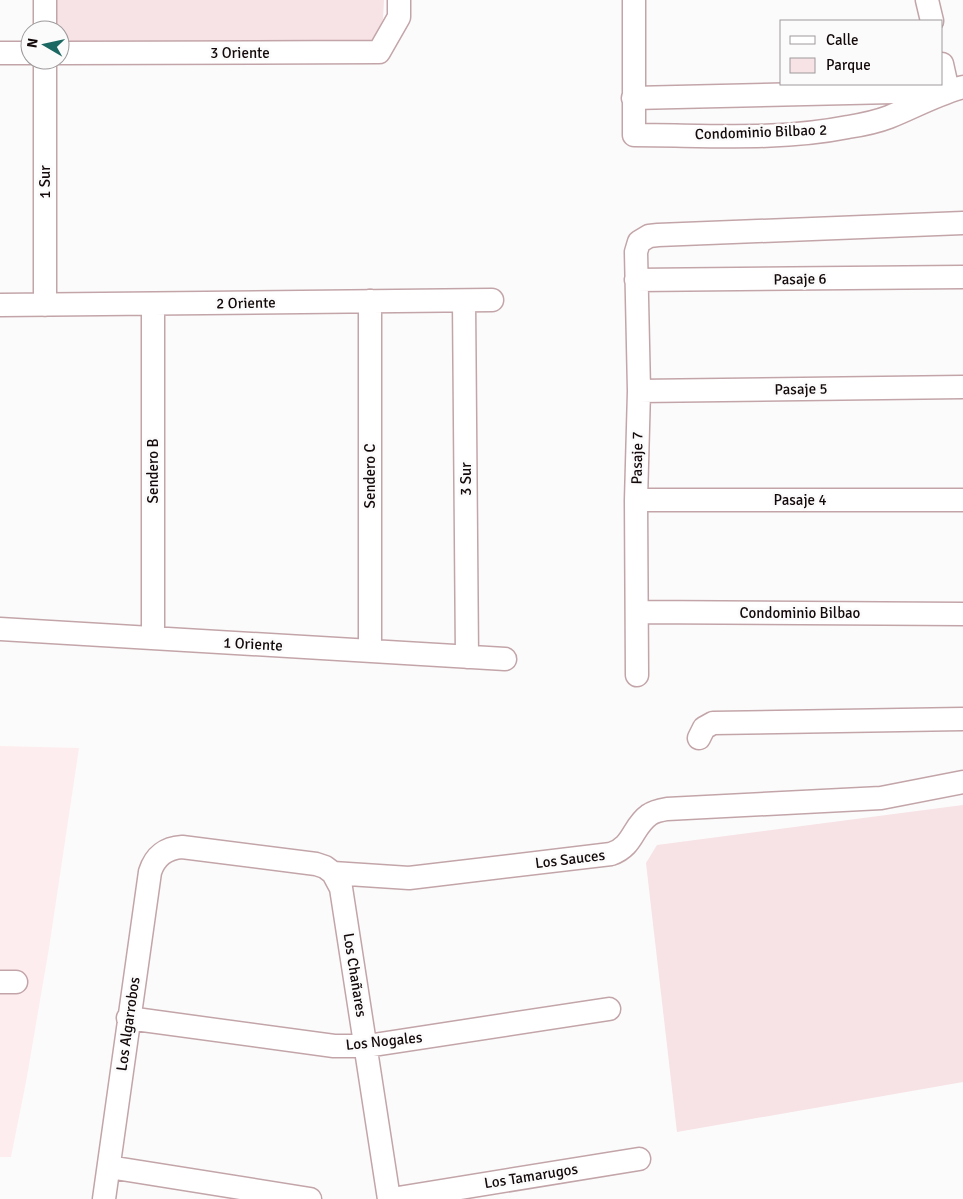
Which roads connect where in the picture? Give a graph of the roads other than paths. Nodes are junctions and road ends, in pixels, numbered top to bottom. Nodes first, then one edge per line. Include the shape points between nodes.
1 (45, 0) edge
2 (634, 0) edge
3 (927, 0) edge
4 (399, 9) edge
5 (45, 20) edge
6 (932, 20) edge
7 (0, 53) edge
8 (20, 53) edge
9 (70, 53) edge
10 (943, 66) edge
11 (45, 70) edge
12 (956, 89) edge
13 (633, 98) junction
14 (963, 223) edge
15 (963, 277) edge
16 (636, 280) junction
17 (492, 300) dead end
18 (370, 301) junction
19 (464, 301) junction
20 (153, 304) junction
21 (0, 305) edge
22 (46, 305) junction
23 (963, 387) edge
24 (639, 391) junction
25 (636, 500) junction
26 (963, 500) edge
27 (637, 612) junction
28 (963, 614) edge
29 (0, 629) edge
30 (154, 638) junction
31 (370, 651) junction
32 (467, 657) junction
33 (505, 659) dead end
34 (637, 675) dead end
35 (963, 720) edge
36 (699, 738) dead end
37 (963, 782) edge
38 (162, 853) joint
39 (333, 873) junction
40 (609, 1009) dead end
41 (128, 1018) junction
42 (366, 1046) junction
43 (639, 1159) dead end
44 (109, 1166) junction
45 (104, 1199) edge
46 (310, 1199) edge
47 (391, 1199) edge

1 - 5 street
2 - 13 street, Condominio Bilbao 2
3 - 6 street
4 - 9 street, 3 Oriente via 379,52
7 - 8 street
10 - 12 street
11 - 22 street, 1 Sur
12 - 13 street
12 - 13 street, Condominio Bilbao 2 via 887,118 848,128 747,136 634,135
14 - 16 street, Pasaje 7 via 649,236 638,242
15 - 16 street, Pasaje 6
16 - 24 street, Pasaje 7
17 - 19 street, 2 Oriente
18 - 19 street, 2 Oriente
18 - 20 street, 2 Oriente
18 - 31 street, Sendero C
19 - 32 street, 3 Sur
20 - 22 street, 2 Oriente
20 - 30 street, Sendero B
21 - 22 street, 2 Oriente
23 - 24 street, Pasaje 5
24 - 25 street, Pasaje 7
25 - 26 street, Pasaje 4
25 - 27 street, Pasaje 7
27 - 28 street, Condominio Bilbao
27 - 34 street, Pasaje 7
29 - 30 street, 1 Oriente
30 - 31 street, 1 Oriente
31 - 32 street, 1 Oriente
32 - 33 street, 1 Oriente
35 - 36 street via 712,723 704,728
37 - 39 street, Los Sauces via 881,798 667,809 650,814 621,850 611,854 409,878
38 - 39 street, Los Sauces via 182,847 316,864
38 - 41 street, Los Algarrobos via 152,864 150,872
39 - 42 street, Los Chañares via 341,888
40 - 42 street, Los Nogales
41 - 42 street, Los Nogales via 334,1046
41 - 44 street, Los Algarrobos
42 - 47 street, Los Chañares
43 - 47 street, Los Tamarugos
44 - 45 street, Los Algarrobos
44 - 46 street

